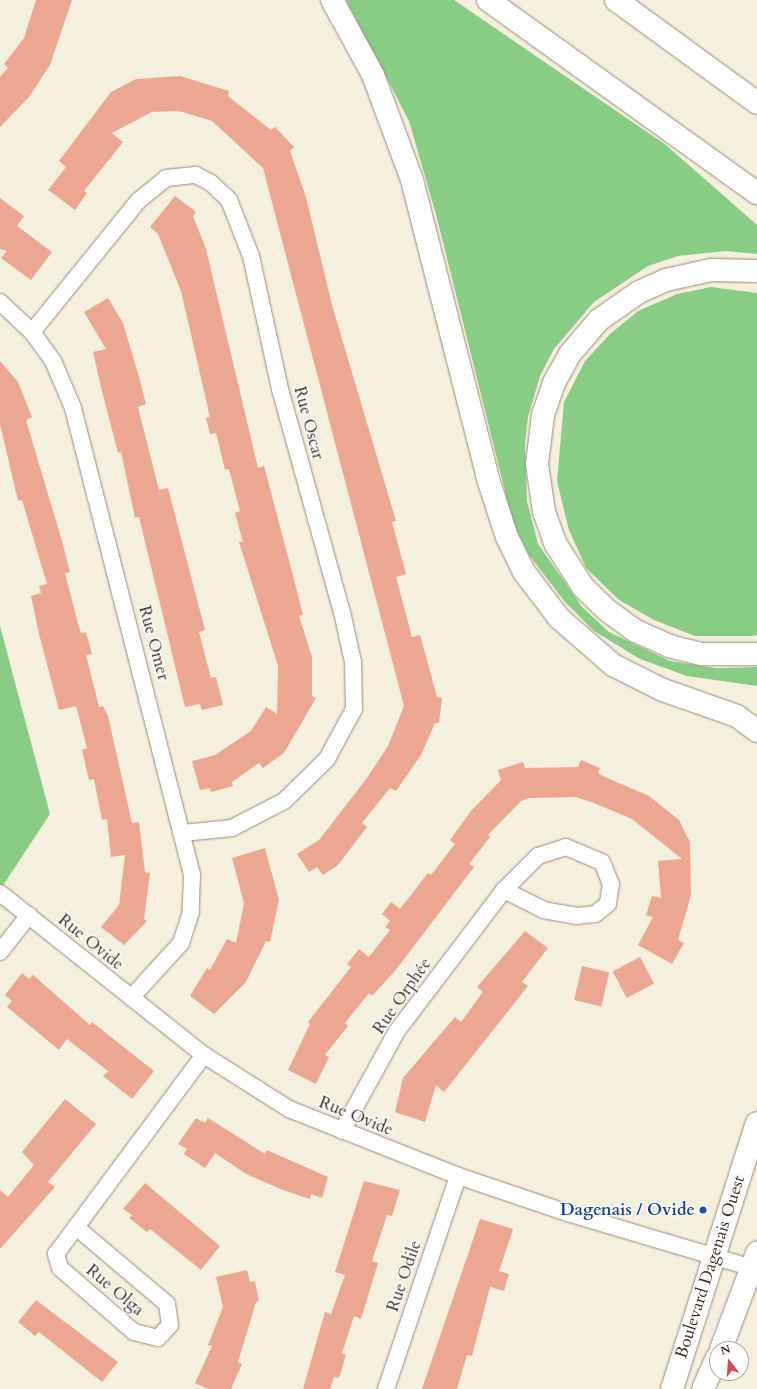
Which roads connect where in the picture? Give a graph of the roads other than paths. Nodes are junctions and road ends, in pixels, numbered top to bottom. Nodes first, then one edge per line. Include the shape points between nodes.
1 (332, 0) edge
2 (488, 0) edge
3 (616, 0) edge
4 (757, 103) edge
5 (757, 193) edge
6 (757, 271) edge
7 (0, 302) edge
8 (32, 332) junction
9 (757, 654) edge
10 (747, 713) edge
11 (757, 731) edge
12 (184, 833) junction
13 (504, 890) junction
14 (0, 893) edge
15 (29, 915) junction
16 (0, 952) edge
17 (131, 998) junction
18 (204, 1055) junction
19 (757, 1123) edge
20 (342, 1131) junction
21 (458, 1176) junction
22 (76, 1227) junction
23 (713, 1258) junction
24 (754, 1261) edge
25 (724, 1341) edge
26 (709, 1376) edge
27 (386, 1389) edge
28 (672, 1389) edge
29 (703, 1389) edge

1 - 10 main road via 373,75 409,169 491,488 506,537 524,572 559,618 613,665 663,690
2 - 5 main road
3 - 4 main road
6 - 9 main road via 711,270 666,280 639,292 599,320 574,348 554,383 543,415 537,464 544,512 555,543 580,582 608,611 636,631 674,647 718,656
7 - 8 street, Rue Omer
8 - 12 street, Rue Omer via 53,360 73,408
8 - 12 street, Rue Oscar via 138,201 166,178 196,175 211,183 229,200 251,256 280,389 342,612 353,662 354,708 327,759 284,801 232,828
10 - 11 main road
12 - 17 street, Rue Omer via 192,874 191,912 181,943
13 - 13 street, Rue Orphée via 544,910 577,916 595,914 608,904 612,884 602,862 566,847 538,856
13 - 20 street, Rue Orphée via 397,1030
14 - 15 street, Rue Ovide
15 - 16 street
15 - 17 street, Rue Ovide
17 - 18 street, Rue Ovide
18 - 20 street, Rue Ovide via 288,1109
18 - 22 street, Rue Olga
19 - 23 main road, Boulevard Dagenais Ouest
20 - 21 street, Rue Ovide
21 - 23 street, Rue Ovide
21 - 27 street, Rue Odile
22 - 22 street, Rue Olga via 56,1254 60,1268 134,1332 158,1338 170,1325 167,1304
23 - 24 street, Rue Ovide
23 - 28 main road, Boulevard Dagenais Ouest
24 - 25 main road, Boulevard Dagenais Ouest
26 - 29 main road, Boulevard Dagenais Ouest

